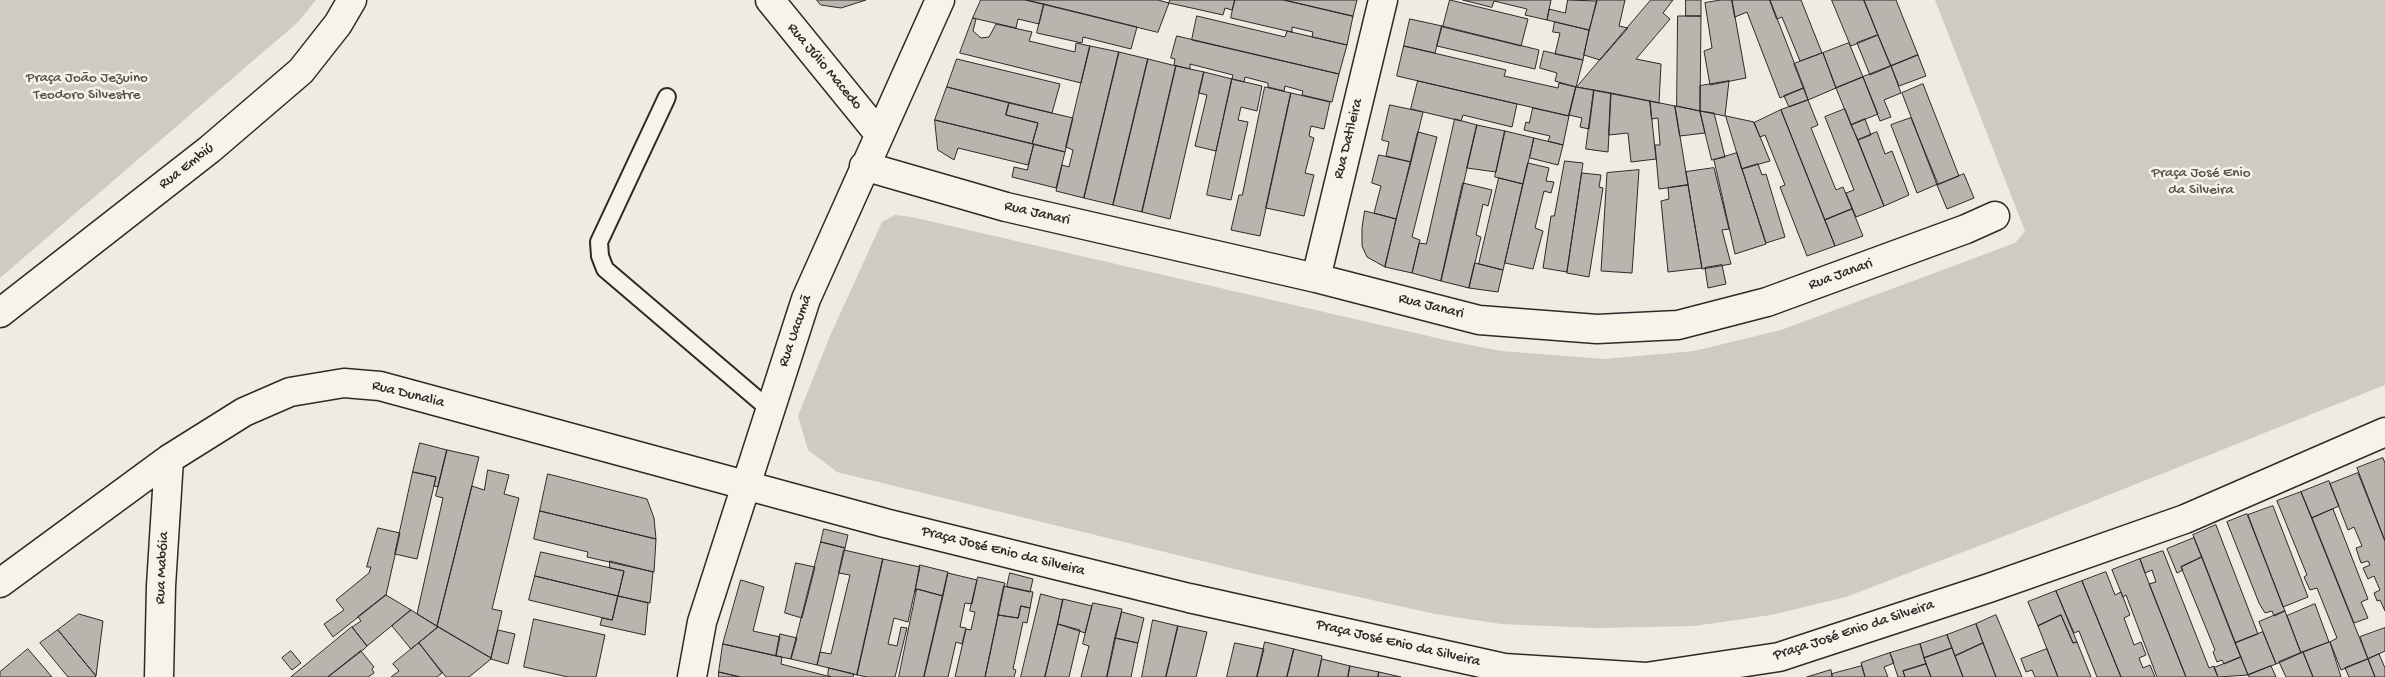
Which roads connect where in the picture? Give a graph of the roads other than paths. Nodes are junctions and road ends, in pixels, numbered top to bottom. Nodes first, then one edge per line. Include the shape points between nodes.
1 (352, 0) edge
2 (770, 0) edge
3 (940, 0) edge
4 (1383, 0) edge
5 (667, 97) dead end
6 (879, 134) junction
7 (864, 166) junction
8 (1995, 216) dead end
9 (1316, 278) junction
10 (0, 313) edge
11 (769, 409) junction
12 (2385, 432) edge
13 (169, 459) junction
14 (744, 486) junction
15 (0, 583) edge
16 (159, 677) edge
17 (692, 677) edge

1 - 10 street, Rua Embiú via 338,24 301,71 210,149
2 - 6 street, Rua Júlio Macedo
3 - 6 street, Rua Uacumã
4 - 9 street, Rua Datileira
5 - 11 lane via 599,242 600,256 605,268
6 - 7 street, Rua Uacumã
7 - 9 street, Rua Janari via 1006,207
7 - 11 street, Rua Uacumã via 806,299
8 - 9 street, Rua Janari via 1768,302 1678,325 1597,329 1479,320
11 - 14 street, Rua Uacumã
12 - 14 street, Praça José Enio da Silveira via 2185,519 1943,603 1779,657 1646,677 1504,668 1190,598
13 - 14 street, Rua Dunalia via 244,412 290,392 344,382 380,386
13 - 15 street, Rua Dunalia
13 - 16 street, Rua Mabóia
14 - 17 street, Rua Uacumã via 702,622

